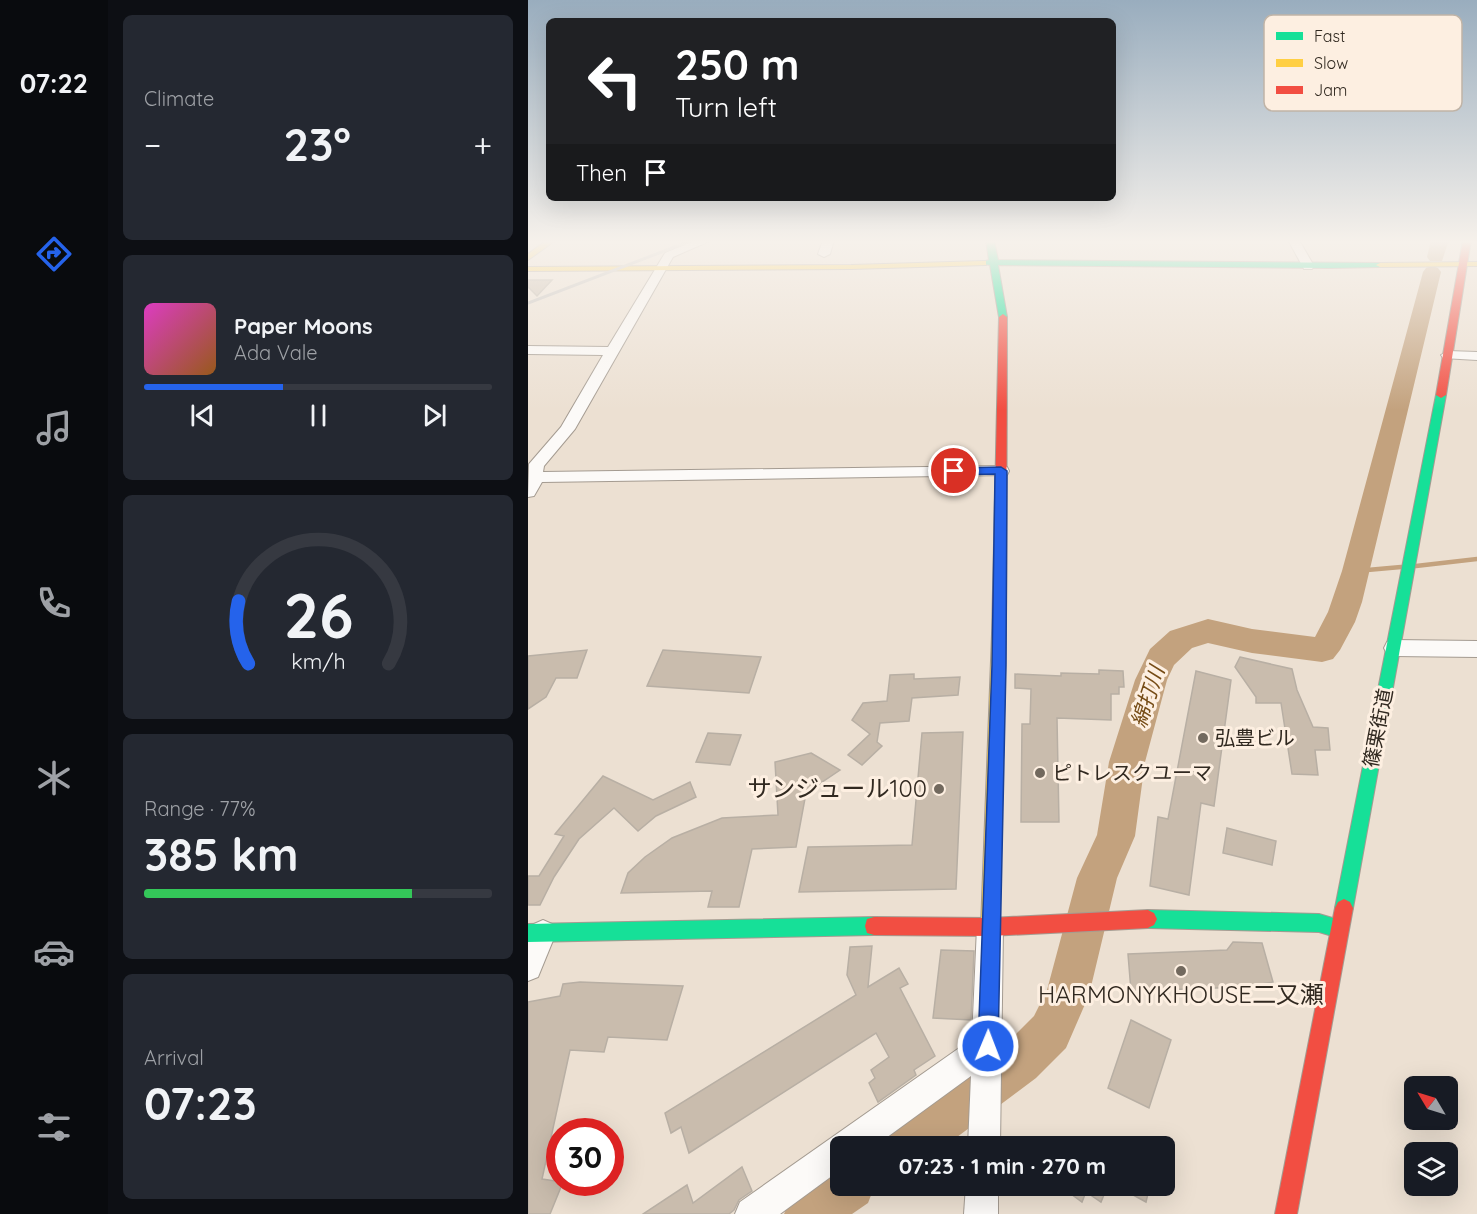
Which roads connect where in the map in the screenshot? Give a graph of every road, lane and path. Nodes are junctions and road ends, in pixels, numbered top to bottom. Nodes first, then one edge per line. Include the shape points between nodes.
1 (645, 297) edge
2 (1001, 297) edge
3 (1462, 297) edge
4 (528, 350) edge
5 (612, 351) junction
6 (1449, 355) junction
7 (1477, 356) edge
8 (1001, 471) junction
9 (532, 477) edge
10 (1394, 648) junction
11 (1477, 649) edge
12 (990, 927) junction
13 (1339, 929) junction
14 (535, 933) edge
15 (528, 967) edge
16 (987, 1059) junction
17 (864, 1136) edge
18 (984, 1136) edge
19 (830, 1158) edge
20 (982, 1196) edge
21 (752, 1214) edge
22 (981, 1214) edge
23 (1286, 1214) edge

1 - 5 street
2 - 8 street
3 - 6 street, 篠栗街道
4 - 5 street
5 - 9 street via 567,429 541,456
6 - 7 street
6 - 10 street, 篠栗街道
8 - 9 street
8 - 12 street
10 - 11 street
10 - 13 street, 篠栗街道
12 - 13 street via 1136,919 1319,923
12 - 14 street
12 - 16 street
13 - 23 street, 篠栗街道
14 - 15 street
16 - 17 street
16 - 18 street
19 - 21 street
20 - 22 street

